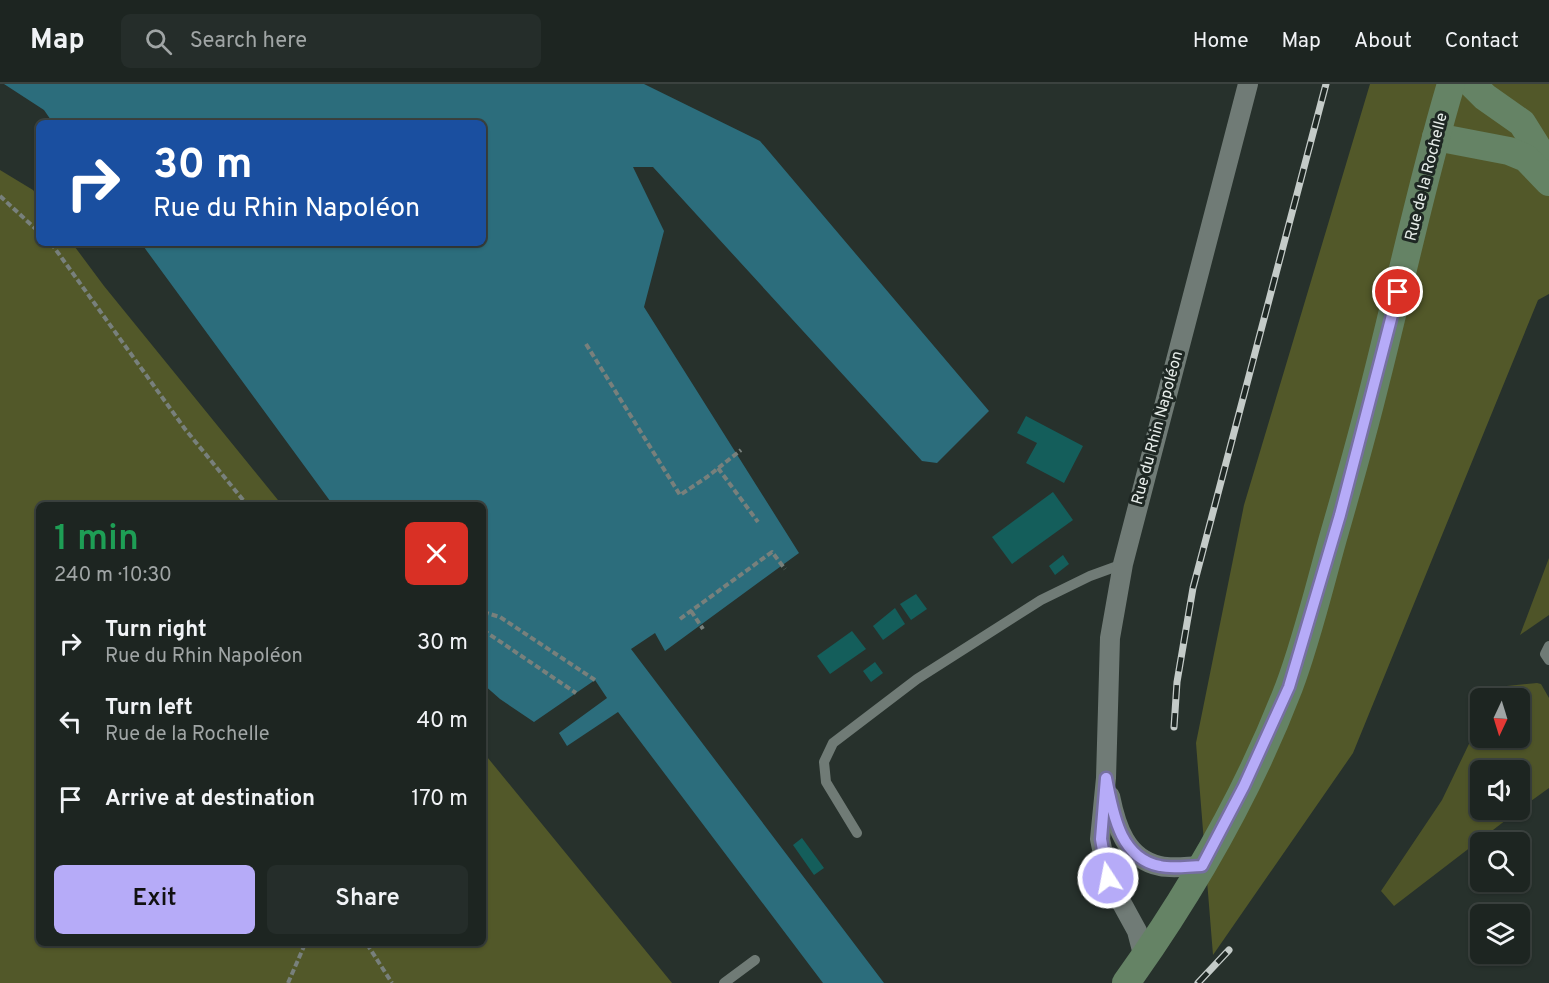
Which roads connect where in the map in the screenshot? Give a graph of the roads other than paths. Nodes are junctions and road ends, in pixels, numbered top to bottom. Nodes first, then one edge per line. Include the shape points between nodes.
1 (1248, 84) edge
2 (1451, 84) edge
3 (1472, 84) edge
4 (1436, 136) junction
5 (1549, 177) edge
6 (1549, 182) edge
7 (1123, 564) junction
8 (1549, 646) edge
9 (1549, 660) edge
10 (1106, 778) junction
11 (857, 833) dead end
12 (1207, 858) junction
13 (1144, 958) junction
14 (755, 960) dead end
15 (724, 983) edge
16 (1126, 983) edge

1 - 7 street, Rue du Rhin Napoléon
2 - 4 main road, Rue de la Rochelle
3 - 5 main road via 1522,123 1542,155
4 - 6 main road via 1509,151 1526,158
4 - 12 main road, Rue de la Rochelle via 1376,381 1302,648 1268,736
7 - 10 street, Rue du Rhin Napoléon via 1110,638
7 - 11 lane via 1041,600 917,679 833,743 824,762 826,782
8 - 9 lane via 1545,654
10 - 12 street, Rue du Rhin Napoléon via 1122,836 1138,858 1162,867
10 - 13 street, Rue du Rhin Napoléon via 1103,858 1108,878 1137,931
12 - 13 main road
13 - 16 main road
14 - 15 lane

